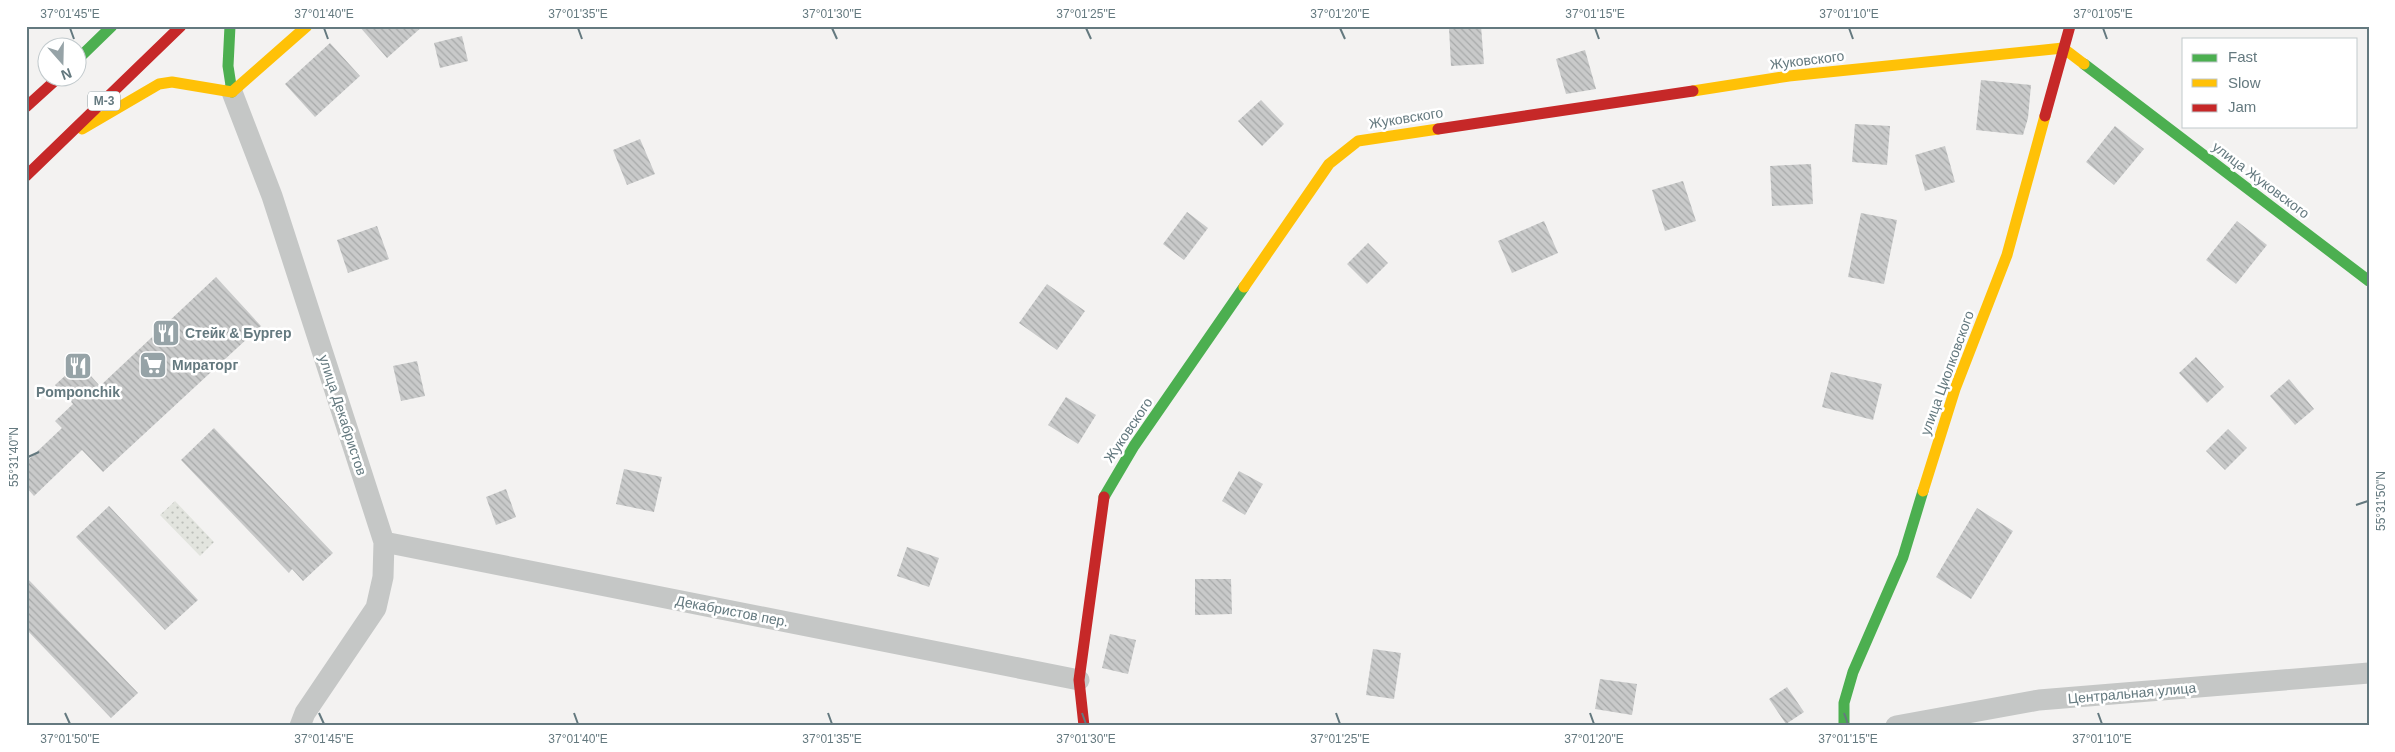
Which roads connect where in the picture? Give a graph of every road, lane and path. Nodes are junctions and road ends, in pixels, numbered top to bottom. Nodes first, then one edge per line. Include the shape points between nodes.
1 (112, 26) edge
2 (181, 26) edge
3 (230, 26) edge
4 (307, 26) edge
5 (2070, 26) edge
6 (2063, 48) junction
7 (88, 49) edge
8 (228, 50) junction
9 (262, 66) junction
10 (47, 88) edge
11 (232, 92) junction
12 (26, 107) edge
13 (61, 143) junction
14 (26, 176) edge
15 (2369, 281) edge
16 (384, 542) junction
17 (2369, 673) edge
18 (1079, 680) junction
19 (300, 726) edge
20 (1084, 726) edge
21 (1844, 726) edge
22 (1896, 726) edge

1 - 7 main road
2 - 13 main road, М-3
3 - 8 main road
4 - 9 main road
5 - 6 main road, улица Циолковского
6 - 15 main road, улица Жуковского
6 - 18 main road, Жуковского via 1790,76 1358,141 1329,164 1105,492
6 - 21 main road, улица Циолковского via 2007,255 1956,389 1903,557 1853,672 1844,703
8 - 9 main road via 232,61 241,67 252,70
8 - 11 main road
9 - 11 main road
10 - 12 main road
11 - 13 main road via 172,82 159,84
11 - 16 street, улица Декабристов via 272,196
13 - 14 main road, М-3
16 - 18 street, Декабристов пер.
16 - 19 street, улица Декабристов via 381,596 376,608
17 - 22 street, Центральная улица via 2039,700
18 - 20 main road, Жуковского

